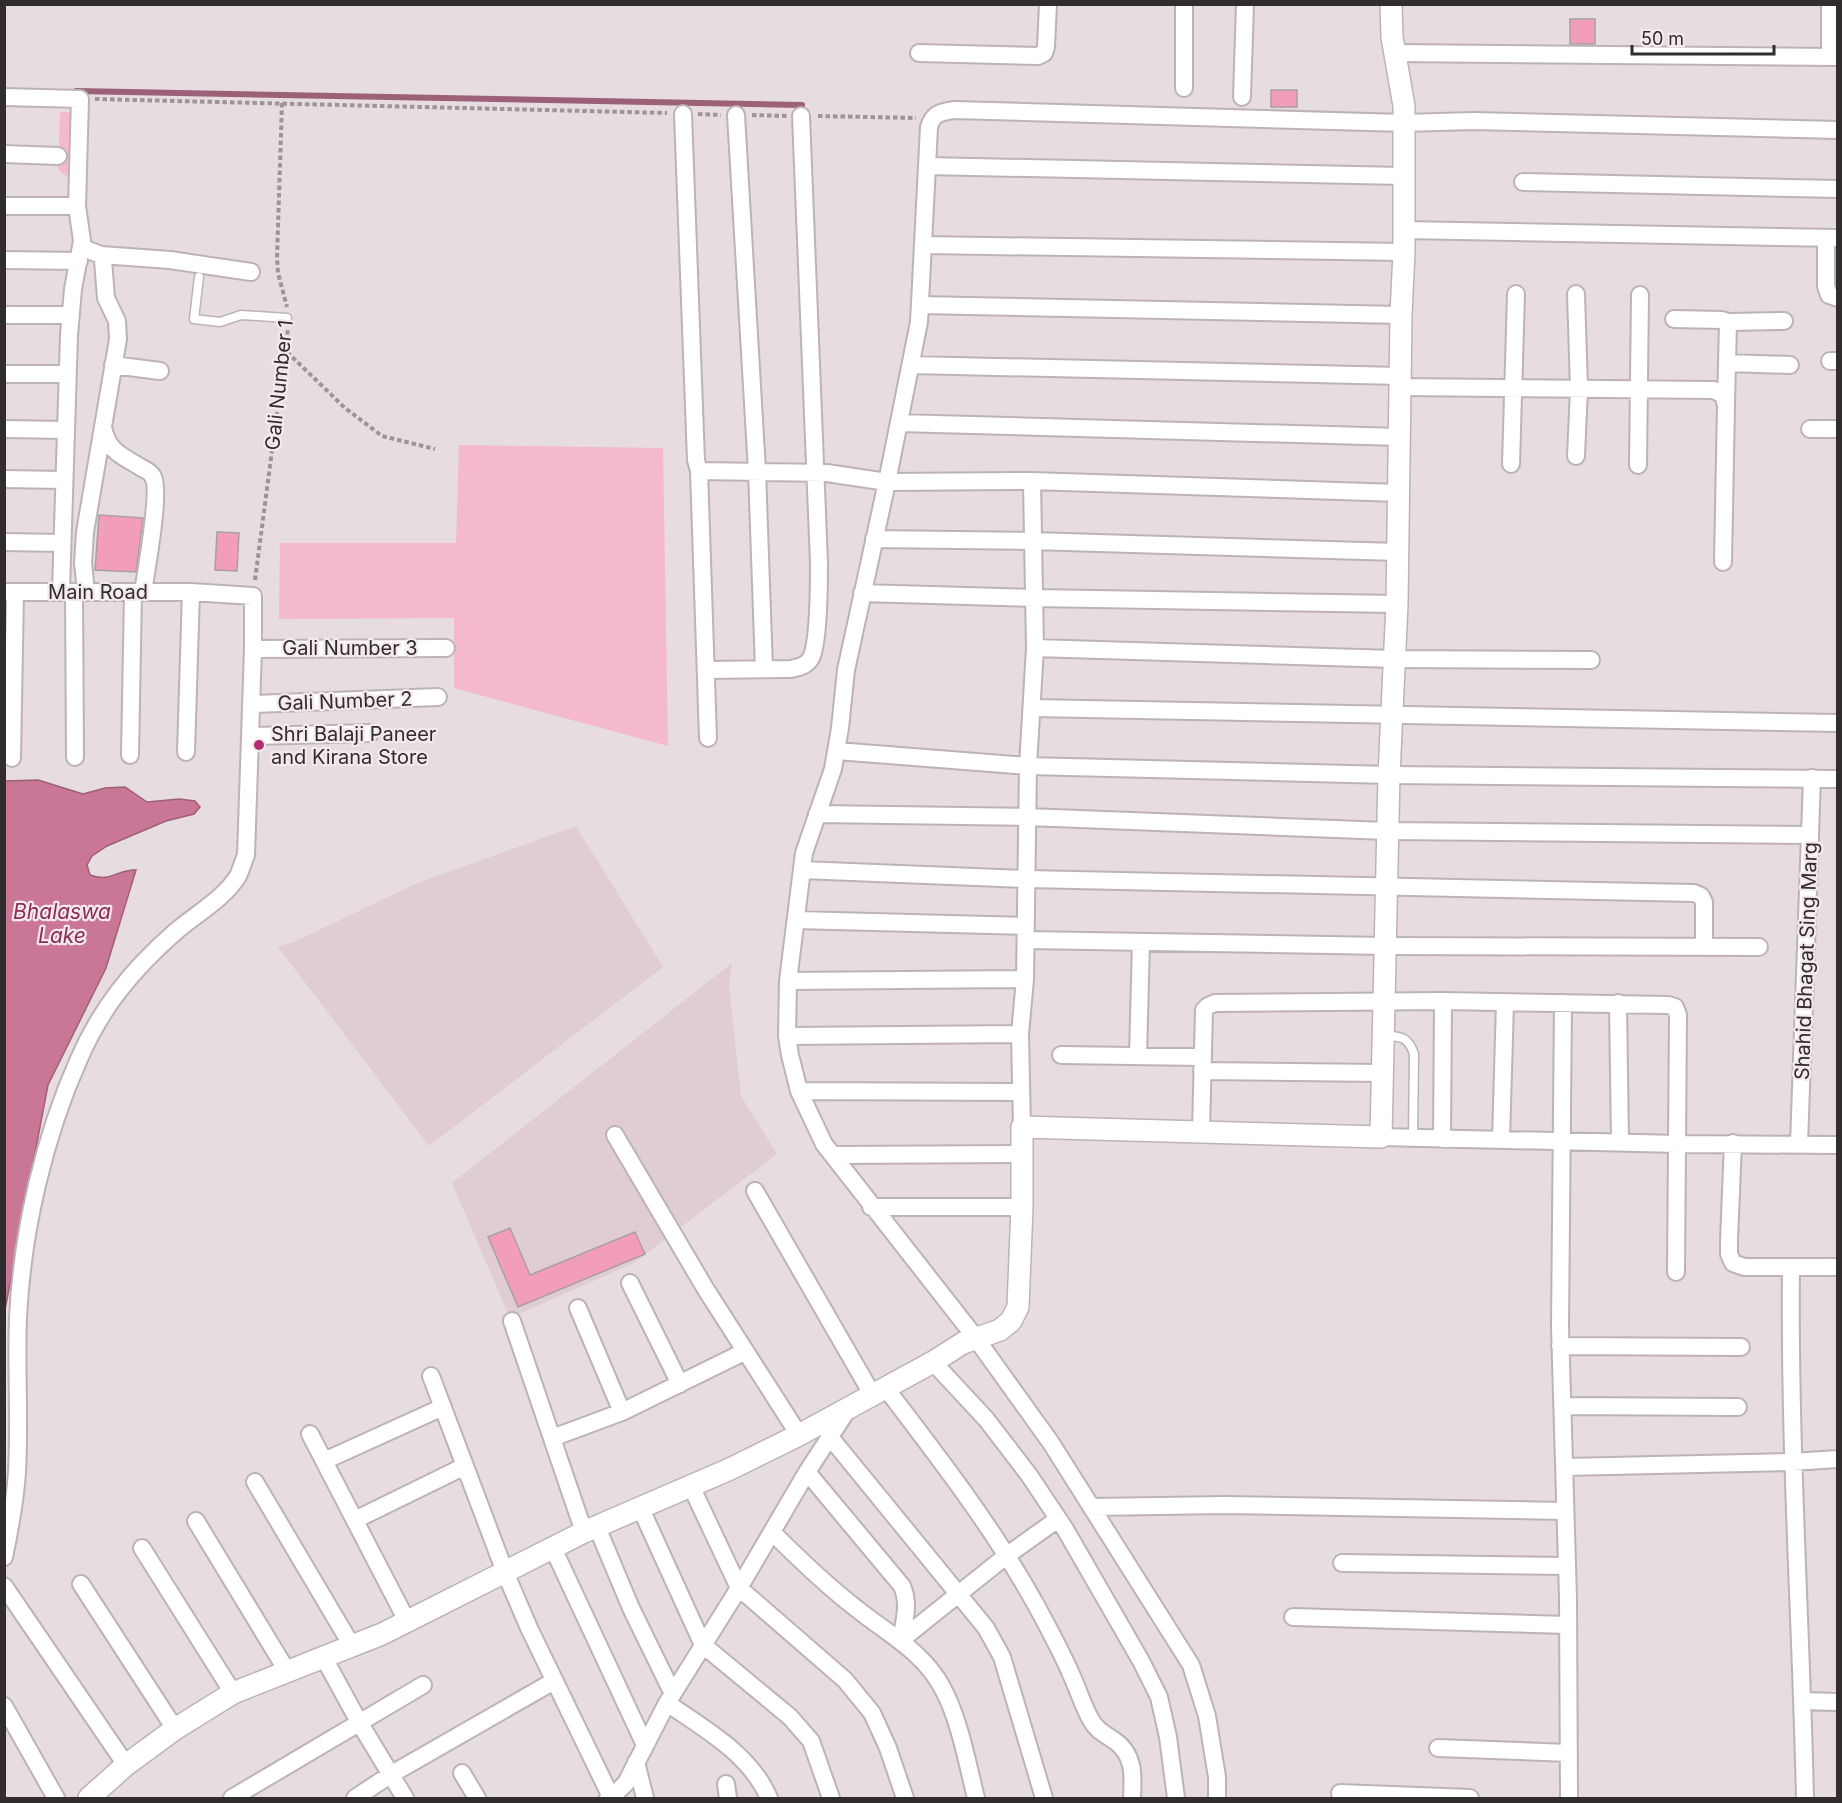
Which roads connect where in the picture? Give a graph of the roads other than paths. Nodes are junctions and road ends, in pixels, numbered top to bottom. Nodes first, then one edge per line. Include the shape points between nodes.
1 (1048, 4) edge
2 (1184, 4) edge
3 (1245, 4) edge
4 (1391, 4) edge
5 (1830, 4) edge
6 (1394, 52) junction
7 (919, 53) dead end
8 (1834, 57) edge
9 (1184, 88) dead end
10 (4, 97) edge
11 (1242, 97) dead end
12 (683, 114) road end
13 (736, 115) road end
14 (801, 116) road end
15 (1404, 116) junction
16 (1838, 130) edge
17 (4, 154) edge
18 (58, 156) dead end
19 (927, 166) junction
20 (1403, 176) junction
21 (1523, 182) dead end
22 (1838, 189) edge
23 (4, 206) edge
24 (77, 206) junction
25 (1404, 230) junction
26 (1832, 238) edge
27 (82, 241) junction
28 (923, 245) junction
29 (1404, 252) junction
30 (101, 255) junction
31 (4, 260) edge
32 (79, 261) junction
33 (251, 272) dead end
34 (200, 277) dead end
35 (1516, 294) dead end
36 (1576, 294) dead end
37 (1640, 295) dead end
38 (1838, 298) edge
39 (920, 305) junction
40 (4, 315) edge
41 (71, 315) junction
42 (1401, 315) junction
43 (288, 318) road end
44 (1674, 319) dead end
45 (1784, 321) dead end
46 (1728, 322) junction
47 (1727, 363) junction
48 (113, 365) junction
49 (911, 365) junction
50 (1790, 365) dead end
51 (160, 371) dead end
52 (4, 374) edge
53 (68, 374) junction
54 (1400, 382) junction
55 (1513, 388) junction
56 (1579, 389) junction
57 (1640, 389) junction
58 (1726, 405) junction
59 (899, 423) junction
60 (102, 424) junction
61 (4, 429) edge
62 (1810, 429) dead end
63 (1838, 429) edge
64 (65, 430) junction
65 (1400, 437) junction
66 (1576, 456) dead end
67 (1511, 464) dead end
68 (1638, 465) dead end
69 (699, 471) junction
70 (757, 471) junction
71 (814, 473) junction
72 (4, 479) edge
73 (63, 480) junction
74 (882, 481) junction
75 (1032, 481) junction
76 (1399, 493) junction
77 (874, 539) junction
78 (1032, 541) junction
79 (4, 542) edge
80 (62, 543) junction
81 (1398, 552) junction
82 (1723, 562) dead end
83 (74, 591) junction
84 (10, 592) edge
85 (138, 592) junction
86 (191, 592) junction
87 (862, 593) junction
88 (1035, 598) junction
89 (1397, 604) junction
90 (446, 648) dead end
91 (1035, 648) junction
92 (253, 649) junction
93 (1394, 659) junction
94 (1591, 660) dead end
95 (764, 669) junction
96 (706, 670) junction
97 (438, 697) dead end
98 (252, 704) junction
99 (1032, 708) junction
100 (1392, 715) junction
101 (1838, 723) edge
102 (370, 733) dead end
103 (250, 736) junction
104 (708, 738) dead end
105 (837, 751) junction
106 (186, 752) dead end
107 (130, 755) dead end
108 (75, 757) dead end
109 (12, 758) dead end
110 (1028, 766) junction
111 (1389, 775) junction
112 (1812, 778) junction
113 (1838, 778) edge
114 (817, 814) junction
115 (1028, 817) junction
116 (1387, 831) junction
117 (1810, 835) junction
118 (802, 870) junction
119 (1027, 879) junction
120 (1386, 886) junction
121 (796, 920) junction
122 (1026, 933) junction
123 (1142, 942) junction
124 (1385, 946) junction
125 (1704, 947) junction
126 (1759, 947) dead end
127 (1025, 979) junction
128 (788, 981) junction
129 (1443, 1001) junction
130 (1385, 1002) junction
131 (1505, 1003) junction
132 (1563, 1003) junction
133 (1618, 1003) junction
134 (1020, 1034) junction
135 (1383, 1035) junction
136 (788, 1036) junction
137 (1061, 1055) dead end
138 (1138, 1056) junction
139 (1202, 1064) junction
140 (1382, 1074) junction
141 (799, 1091) junction
142 (1021, 1092) junction
143 (1022, 1127) junction
144 (1201, 1132) junction
145 (615, 1135) dead end
146 (1381, 1137) junction
147 (1413, 1138) junction
148 (1442, 1139) junction
149 (1501, 1140) junction
150 (1562, 1141) junction
151 (1620, 1143) junction
152 (1733, 1143) junction
153 (1678, 1144) junction
154 (1799, 1144) junction
155 (1838, 1145) edge
156 (1022, 1154) junction
157 (833, 1155) junction
158 (755, 1191) dead end
159 (871, 1207) junction
160 (1022, 1207) junction
161 (1791, 1267) junction
162 (1838, 1267) edge
163 (1676, 1272) dead end
164 (630, 1283) dead end
165 (578, 1308) dead end
166 (512, 1321) dead end
167 (1560, 1346) junction
168 (1741, 1347) dead end
169 (955, 1349) junction
170 (744, 1352) junction
171 (431, 1376) dead end
172 (680, 1384) junction
173 (879, 1390) junction
174 (1562, 1406) junction
175 (443, 1407) junction
176 (1738, 1407) dead end
177 (848, 1409) junction
178 (622, 1412) junction
179 (310, 1434) dead end
180 (799, 1435) junction
181 (830, 1437) junction
182 (552, 1438) junction
183 (1838, 1459) edge
184 (324, 1461) junction
185 (1792, 1462) junction
186 (465, 1466) junction
187 (1564, 1467) junction
188 (807, 1472) junction
189 (255, 1482) dead end
190 (691, 1486) junction
191 (1091, 1507) junction
192 (641, 1509) junction
193 (1565, 1511) junction
194 (1058, 1519) junction
195 (355, 1520) junction
196 (196, 1521) dead end
197 (590, 1529) junction
198 (772, 1533) junction
199 (142, 1548) dead end
200 (553, 1548) junction
201 (1006, 1556) junction
202 (4, 1557) edge
203 (1342, 1563) dead end
204 (1567, 1566) junction
205 (505, 1572) junction
206 (81, 1584) dead end
207 (4, 1586) edge
208 (739, 1588) junction
209 (958, 1595) junction
210 (1293, 1617) dead end
211 (407, 1621) junction
212 (1568, 1625) junction
213 (901, 1640) junction
214 (703, 1645) junction
215 (352, 1646) junction
216 (324, 1658) junction
217 (288, 1671) junction
218 (554, 1681) junction
219 (423, 1685) dead end
220 (233, 1694) junction
221 (670, 1698) junction
222 (1803, 1701) junction
223 (1838, 1702) edge
224 (4, 1706) edge
225 (358, 1722) junction
226 (175, 1729) junction
227 (645, 1745) junction
228 (1438, 1748) dead end
229 (1569, 1753) junction
230 (636, 1762) junction
231 (126, 1765) junction
232 (462, 1773) dead end
233 (390, 1775) junction
234 (1340, 1793) dead end
235 (56, 1798) edge
236 (88, 1798) edge
237 (232, 1798) edge
238 (355, 1798) edge
239 (405, 1798) edge
240 (477, 1798) edge
241 (610, 1798) edge
242 (645, 1798) edge
243 (769, 1798) edge
244 (831, 1798) edge
245 (905, 1798) edge
246 (976, 1798) edge
247 (1044, 1798) edge
248 (1132, 1798) edge
249 (1176, 1798) edge
250 (1217, 1798) edge
251 (1470, 1798) edge
252 (1569, 1798) edge
253 (1805, 1798) edge

1 - 7 street via 1047,47 1038,56
2 - 9 street
3 - 11 street
4 - 6 street
5 - 8 street
6 - 8 street
6 - 15 street
10 - 24 street via 80,99
12 - 69 street
13 - 70 street
14 - 71 street
15 - 16 street
15 - 19 street via 954,110 931,119
15 - 20 street
17 - 18 street
19 - 20 street
19 - 28 street
20 - 25 street
21 - 22 street
23 - 24 street
24 - 27 street
25 - 26 street
25 - 29 street
26 - 38 street via 1826,286 1829,295
27 - 30 street via 83,248
27 - 32 street
28 - 29 street
28 - 39 street
29 - 42 street
30 - 33 street
30 - 48 street via 106,298 118,329
31 - 32 street
32 - 41 street
34 - 43 lane via 194,319 220,322 241,315
35 - 55 street
36 - 56 street
37 - 57 street
39 - 42 street
39 - 49 street
40 - 41 street
41 - 53 street
42 - 54 street
44 - 46 street
45 - 46 street
46 - 47 street
47 - 50 street
47 - 58 street
48 - 51 street
48 - 60 street
49 - 54 street
49 - 59 street
52 - 53 street
53 - 64 street
54 - 55 street
54 - 65 street
55 - 56 street
55 - 67 street
56 - 57 street
56 - 66 street
57 - 58 street via 1714,390 1723,395
57 - 68 street
58 - 82 street
59 - 65 street
59 - 74 street
60 - 83 street via 83,562
60 - 85 street via 112,450 154,478 155,495
61 - 64 street
62 - 63 street
64 - 73 street
65 - 76 street
69 - 70 street
69 - 96 street
70 - 71 street
70 - 95 street
71 - 74 street
71 - 95 street via 819,587 813,652 802,667
72 - 73 street
73 - 80 street
74 - 75 street
74 - 77 street
75 - 76 street
75 - 78 street
76 - 81 street
77 - 78 street
77 - 87 street
78 - 81 street
78 - 88 street
79 - 80 street
80 - 83 street
81 - 89 street
83 - 84 street, Main Road
83 - 85 street, Main Road
83 - 108 street
84 - 109 street
85 - 86 street, Main Road
85 - 107 street
86 - 92 street, Main Road via 253,596
86 - 106 street
87 - 88 street
87 - 105 street via 846,670
88 - 89 street
88 - 91 street
89 - 93 street
90 - 92 street, Gali Number 3
91 - 93 street
91 - 99 street
92 - 98 street
93 - 94 street
93 - 100 street
95 - 96 street
96 - 104 street
97 - 98 street, Gali Number 2
98 - 103 street
99 - 100 street
99 - 110 street
100 - 101 street
100 - 111 street
102 - 103 street
103 - 202 street via 246,855 237,877 131,973 101,1014 79,1059 52,1134 22,1263 17,1471
105 - 110 street
105 - 114 street
110 - 111 street
110 - 115 street
111 - 112 street
111 - 116 street
112 - 113 street
112 - 117 street, Shahid Bhagat Sing Marg
114 - 115 street
114 - 118 street
115 - 116 street
115 - 119 street
116 - 117 street
116 - 120 street
117 - 154 street, Shahid Bhagat Sing Marg
118 - 119 street
118 - 121 street
119 - 120 street
119 - 122 street
120 - 124 street
120 - 125 street via 1694,893 1704,902
121 - 122 street
121 - 128 street
122 - 123 street
122 - 127 street
123 - 124 street
123 - 138 street
124 - 125 street
124 - 130 street
125 - 126 street
127 - 128 street
127 - 134 street
128 - 136 street
129 - 130 street
129 - 131 street
129 - 148 street
130 - 135 street
130 - 139 street via 1215,1003 1204,1011
131 - 132 street
131 - 149 street
132 - 133 street
132 - 150 street
133 - 151 street
133 - 153 street via 1675,1007
134 - 136 street
134 - 142 street
135 - 140 street
135 - 147 lane via 1410,1043
136 - 141 street
137 - 138 street
138 - 139 street
139 - 140 street
139 - 144 street
140 - 146 street
141 - 142 street
141 - 157 street
142 - 143 street
143 - 144 street
143 - 156 street
144 - 146 street
145 - 170 street
146 - 147 street
147 - 148 street
148 - 149 street
149 - 150 street
150 - 151 street
150 - 167 street
151 - 153 street
152 - 153 street
152 - 154 street
152 - 161 street via 1729,1254 1733,1263 1744,1267
153 - 163 street
154 - 155 street
156 - 157 street
156 - 160 street
157 - 159 street
158 - 173 street
159 - 160 street
159 - 169 street
160 - 169 street via 1018,1307 1011,1321 1000,1330
161 - 162 street
161 - 185 street
164 - 172 street
165 - 178 street
166 - 182 street
167 - 168 street
167 - 174 street
169 - 173 street
169 - 191 street via 1051,1443
169 - 194 street via 986,1419
170 - 172 street
170 - 180 street
171 - 175 street
172 - 178 street
173 - 177 street
173 - 201 street via 972,1503
174 - 176 street
174 - 187 street
175 - 184 street
175 - 186 street
177 - 180 street
177 - 181 street
178 - 182 street
179 - 184 street
180 - 190 street
181 - 188 street
181 - 209 street
182 - 197 street
183 - 185 street
184 - 195 street
185 - 187 street
185 - 222 street
186 - 195 street
186 - 205 street
187 - 193 street
188 - 198 street
188 - 213 street via 902,1586 907,1608
189 - 215 street
190 - 192 street
190 - 208 street
191 - 193 street via 1226,1505
191 - 250 street via 1191,1665 1207,1716
192 - 197 street
192 - 214 street
193 - 204 street
194 - 201 street
194 - 249 street via 1159,1697
195 - 211 street
196 - 217 street
197 - 200 street
197 - 221 street via 632,1608
198 - 208 street
198 - 213 street via 856,1609
199 - 220 street
200 - 205 street
200 - 227 street
201 - 209 street
201 - 248 street via 1036,1604 1091,1721 1102,1734 1123,1747 1130,1758
203 - 204 street
204 - 212 street
205 - 211 street
205 - 218 street
206 - 226 street
207 - 231 street
208 - 214 street
208 - 245 street via 845,1680 872,1713
209 - 213 street
209 - 247 street via 986,1628 1002,1657
210 - 212 street
211 - 215 street
212 - 229 street
213 - 246 street via 944,1689
214 - 221 street
214 - 244 street via 790,1717 811,1741
215 - 216 street
216 - 217 street
216 - 225 street
217 - 220 street
218 - 233 street
218 - 241 street
219 - 225 street
220 - 226 street
221 - 227 street
221 - 243 street via 749,1764
222 - 223 street
222 - 253 street
224 - 235 street
225 - 233 street
225 - 237 street
226 - 231 street
227 - 230 street
228 - 229 street
229 - 252 street
230 - 241 street via 626,1783
230 - 242 street
231 - 236 street
232 - 240 street
233 - 238 street
233 - 239 street
234 - 251 street

